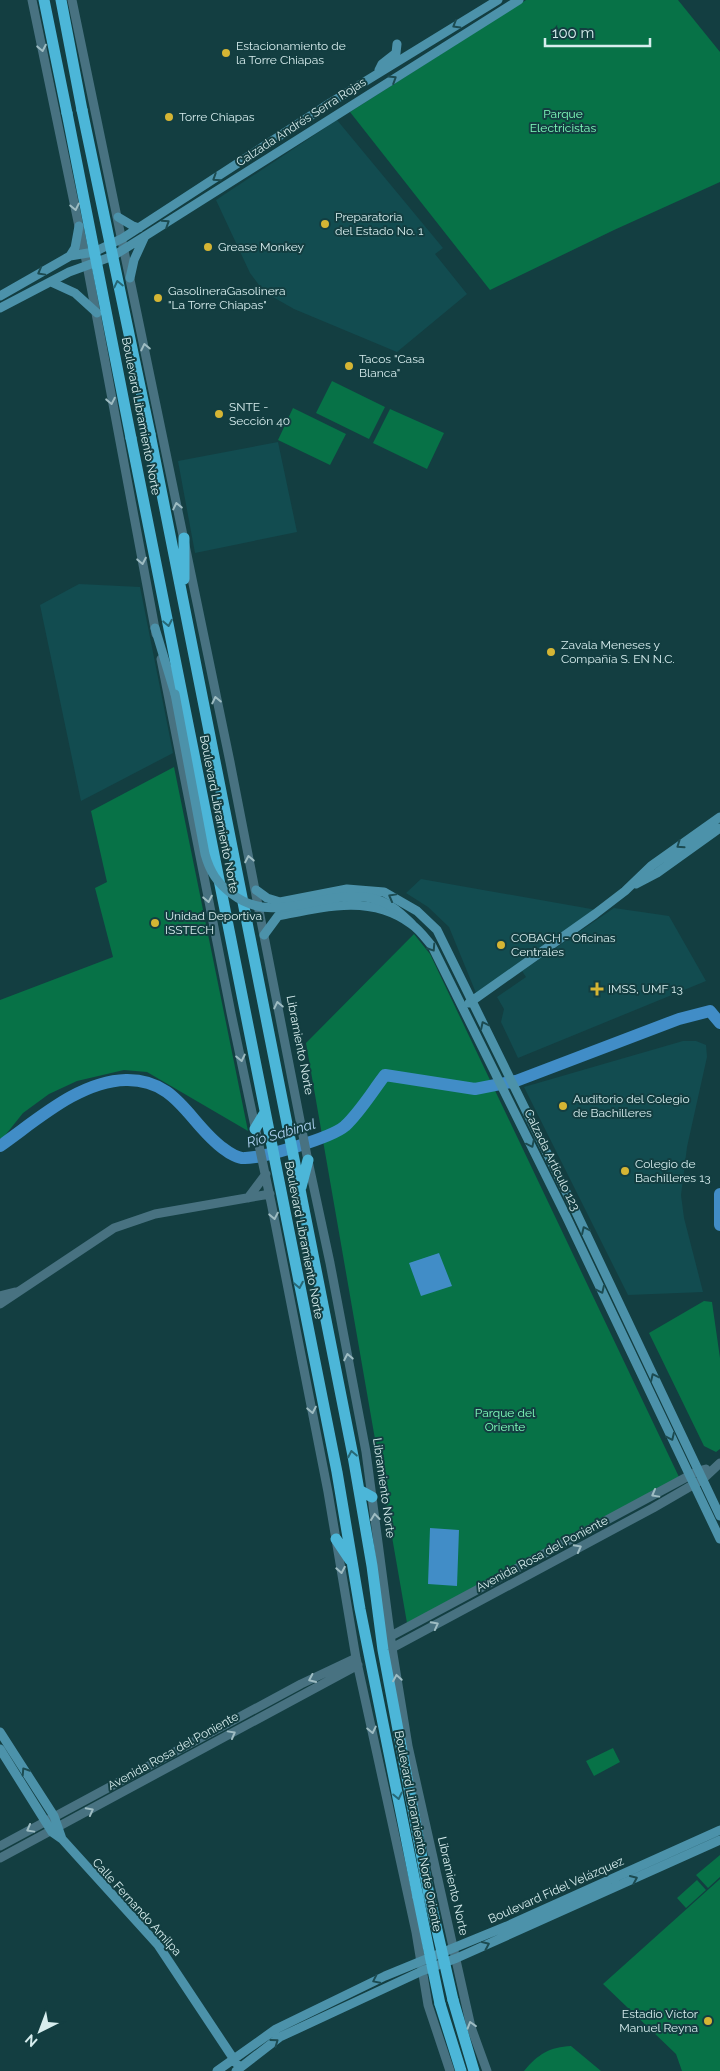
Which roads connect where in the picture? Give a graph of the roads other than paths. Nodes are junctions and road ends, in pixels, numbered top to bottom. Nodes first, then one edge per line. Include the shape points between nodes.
1 (32, 0) edge
2 (44, 0) edge
3 (61, 0) edge
4 (72, 0) edge
5 (498, 0) edge
6 (519, 0) edge
7 (397, 44) dead end
8 (377, 74) junction
9 (118, 217) junction
10 (79, 226) junction
11 (139, 228) junction
12 (146, 236) junction
13 (123, 238) junction
14 (124, 249) junction
15 (89, 253) junction
16 (70, 256) junction
17 (91, 264) junction
18 (130, 278) junction
19 (51, 282) junction
20 (0, 296) edge
21 (0, 308) edge
22 (97, 313) junction
23 (184, 538) junction
24 (184, 606) junction
25 (155, 628) junction
26 (720, 817) edge
27 (720, 828) edge
28 (256, 890) junction
29 (625, 891) junction
30 (412, 924) junction
31 (264, 935) junction
32 (472, 1001) junction
33 (462, 1008) junction
34 (264, 1114) junction
35 (256, 1131) junction
36 (307, 1158) junction
37 (269, 1170) junction
38 (300, 1191) junction
39 (270, 1194) junction
40 (248, 1198) junction
41 (15, 1292) junction
42 (0, 1296) edge
43 (0, 1304) edge
44 (718, 1465) edge
45 (700, 1475) junction
46 (689, 1476) junction
47 (693, 1485) junction
48 (359, 1490) junction
49 (372, 1497) junction
50 (720, 1516) edge
51 (336, 1539) junction
52 (720, 1539) edge
53 (352, 1563) junction
54 (390, 1636) junction
55 (392, 1648) junction
56 (384, 1657) joint
57 (357, 1662) junction
58 (371, 1663) joint
59 (0, 1732) edge
60 (0, 1749) edge
61 (50, 1818) junction
62 (56, 1829) junction
63 (720, 1830) edge
64 (720, 1840) edge
65 (0, 1846) edge
66 (0, 1858) edge
67 (424, 1896) junction
68 (447, 1925) junction
69 (416, 1932) junction
70 (455, 1953) junction
71 (421, 1961) junction
72 (422, 1971) junction
73 (435, 1985) junction
74 (458, 1997) junction
75 (434, 2004) junction
76 (234, 2059) junction
77 (222, 2070) edge
78 (238, 2070) edge
79 (450, 2071) edge
80 (462, 2071) edge
81 (474, 2071) edge
82 (488, 2071) edge

1 -> 10 street
2 -> 34 highway, Boulevard Libramiento Norte, bridge
24 -> 3 highway, Boulevard Libramiento Norte, bridge
4 - 9 street, Libramiento Norte
5 -> 8 main road, Calzada Andrés Serra Rojas
12 -> 6 main road, Calzada Andrés Serra Rojas
7 - 8 main road via 396,53 382,64
8 -> 11 main road, Calzada Andrés Serra Rojas
9 - 11 main road
9 - 13 street, Libramiento Norte
10 - 15 street
10 - 16 main road
11 - 13 main road, Calzada Andrés Serra Rojas
12 - 14 main road, Calzada Andrés Serra Rojas
12 - 18 main road via 134,260
13 - 14 street, Libramiento Norte
13 - 15 main road, Calzada Andrés Serra Rojas
14 - 17 main road, Calzada Andrés Serra Rojas
14 - 18 street, Libramiento Norte
15 - 16 main road, Calzada Andrés Serra Rojas
15 - 17 street
16 -> 20 main road
17 - 19 main road, Calzada Andrés Serra Rojas
17 - 22 street
23 -> 18 street, Libramiento Norte
19 - 21 main road, Calzada Andrés Serra Rojas
19 - 22 main road via 75,293
22 -> 25 street
23 - 24 highway
28 -> 23 street, Libramiento Norte
24 - 38 highway, Boulevard Libramiento Norte
25 - 30 main road, bridge via 175,694 204,854 213,876 223,888 242,901 264,909 341,898 380,900
25 -> 35 street
26 -> 29 main road via 651,866
27 - 29 main road via 657,873
28 - 31 street, Libramiento Norte
32 -> 28 main road, Calzada Artículo 123 via 437,930 416,911 384,892 347,889 280,902
29 - 32 main road
30 - 31 main road, Calzada Artículo 123 via 389,911 362,905 336,905 278,916
30 -> 33 main road, Calzada Artículo 123 via 432,946
36 -> 31 street, Libramiento Norte
32 - 33 main road
45 -> 32 main road, Calzada Artículo 123
33 -> 46 main road, Calzada Artículo 123 via 566,1216
34 - 35 highway
34 - 37 highway, Boulevard Libramiento Norte via 269,1133
35 - 37 street
36 - 38 highway
49 -> 36 street, Libramiento Norte via 330,1263
37 - 39 street
37 - 40 street
37 -> 53 highway, Boulevard Libramiento Norte via 337,1472
48 -> 38 highway, Boulevard Libramiento Norte
39 - 40 street
39 -> 51 street
40 - 41 street via 155,1214 114,1228
41 - 42 street
41 - 43 street
44 - 45 street
45 - 46 street, Avenida Rosa del Poniente
45 - 47 street, Avenida Rosa del Poniente
45 - 50 main road, Calzada Artículo 123
46 - 47 main road, Calzada Artículo 123
46 -> 54 street, Avenida Rosa del Poniente
47 - 52 main road, Calzada Artículo 123
55 -> 47 street, Avenida Rosa del Poniente
48 - 49 highway
48 - 56 highway, Boulevard Libramiento Norte
54 -> 49 street, Libramiento Norte
51 - 53 highway
51 -> 57 street
53 - 58 highway, Boulevard Libramiento Norte
54 - 55 street, Libramiento Norte
68 -> 55 street, Libramiento Norte via 408,1746
56 - 67 highway, Boulevard Libramiento Norte Oriente
57 -> 61 street, Avenida Rosa del Poniente via 301,1684
62 -> 57 street, Avenida Rosa del Poniente
57 -> 69 street
58 -> 67 highway, Boulevard Libramiento Norte Oriente
61 -> 59 main road
60 - 61 main road
61 - 62 main road, Calle Fernando Amilpa
61 -> 65 street, Avenida Rosa del Poniente
62 - 66 street, Avenida Rosa del Poniente
62 - 76 main road, Calle Fernando Amilpa via 158,1946
63 - 70 main road, Boulevard Fidel Velázquez
70 -> 64 main road, Boulevard Fidel Velázquez
67 - 73 highway, Boulevard Libramiento Norte Oriente, bridge
67 - 74 highway, Boulevard Libramiento Norte Oriente, bridge
68 - 69 street via 444,1934 434,1940 425,1940
68 - 70 street, Libramiento Norte
69 - 71 street
70 - 71 main road, Boulevard Fidel Velázquez
70 - 72 main road, Boulevard Fidel Velázquez
70 - 74 street, Libramiento Norte
71 - 72 street
71 -> 76 main road, Boulevard Fidel Velázquez via 276,2029
72 - 75 street
78 -> 72 main road, Boulevard Fidel Velázquez via 280,2037
73 - 74 street via 450,1981
73 - 75 highway, Boulevard Libramiento Norte Oriente, bridge
74 - 81 highway, Libramiento Norte
82 -> 74 street, Libramiento Norte
75 - 79 street
75 - 80 highway
76 - 77 main road, Boulevard Fidel Velázquez
76 - 78 main road, Calle Fernando Amilpa

